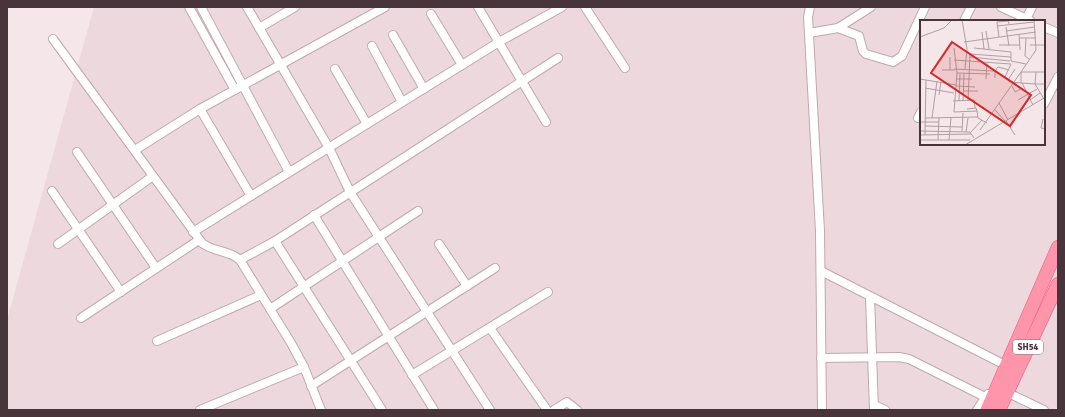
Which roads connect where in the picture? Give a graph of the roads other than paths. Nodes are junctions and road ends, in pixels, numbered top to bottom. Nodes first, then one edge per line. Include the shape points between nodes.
1 (189, 7) edge
2 (201, 7) edge
3 (247, 7) edge
4 (295, 7) edge
5 (386, 7) edge
6 (478, 7) edge
7 (562, 7) edge
8 (585, 7) edge
9 (810, 7) edge
10 (871, 7) edge
11 (925, 7) edge
12 (971, 7) edge
13 (1001, 7) edge
14 (1032, 7) edge
15 (431, 14) dead end
16 (964, 20) edge
17 (1028, 20) edge
18 (1045, 27) edge
19 (259, 28) junction
20 (838, 28) junction
21 (809, 33) junction
22 (1058, 33) edge
23 (392, 35) dead end
24 (53, 39) dead end
25 (499, 42) junction
26 (372, 46) dead end
27 (558, 58) dead end
28 (280, 65) junction
29 (462, 65) junction
30 (625, 68) dead end
31 (335, 69) dead end
32 (1058, 77) edge
33 (521, 80) junction
34 (244, 85) junction
35 (424, 89) junction
36 (235, 90) junction
37 (402, 102) junction
38 (1045, 102) edge
39 (200, 109) junction
40 (546, 122) dead end
41 (367, 124) junction
42 (329, 148) junction
43 (135, 150) junction
44 (77, 152) dead end
45 (289, 172) junction
46 (153, 176) junction
47 (52, 191) dead end
48 (350, 192) junction
49 (251, 196) junction
50 (114, 204) junction
51 (418, 211) dead end
52 (314, 215) junction
53 (78, 230) junction
54 (193, 232) junction
55 (378, 237) junction
56 (199, 240) junction
57 (275, 241) junction
58 (58, 244) dead end
59 (439, 244) dead end
60 (1058, 247) edge
61 (240, 260) junction
62 (342, 261) junction
63 (156, 268) junction
64 (495, 268) dead end
65 (820, 271) junction
66 (1043, 280) junction
67 (1057, 285) edge
68 (467, 286) junction
69 (304, 287) junction
70 (121, 292) junction
71 (548, 292) dead end
72 (261, 295) junction
73 (870, 296) junction
74 (270, 309) junction
75 (426, 312) junction
76 (81, 318) dead end
77 (490, 328) junction
78 (388, 336) junction
79 (157, 340) dead end
80 (451, 351) junction
81 (873, 357) junction
82 (821, 358) junction
83 (350, 361) junction
84 (304, 367) junction
85 (1012, 368) junction
86 (412, 375) junction
87 (311, 386) junction
88 (1002, 391) junction
89 (986, 404) edge
90 (874, 407) edge
91 (200, 410) edge
92 (321, 410) edge
93 (382, 410) edge
94 (434, 410) edge
95 (490, 410) edge
96 (547, 410) edge
97 (554, 410) edge
98 (577, 410) edge
99 (822, 410) edge
100 (885, 410) edge
101 (977, 410) edge
102 (999, 410) edge
103 (1044, 410) edge

1 - 36 street
2 - 34 street
3 - 19 street
4 - 19 street
5 - 28 street
6 - 25 street
7 - 25 street
8 - 30 street
9 - 21 street
10 - 20 street
11 - 20 street via 902,56 893,62 866,54 859,36
12 - 16 street
13 - 17 street
14 - 17 street
15 - 29 street
18 - 22 street
19 - 28 street
20 - 21 street
21 - 65 street
23 - 35 street
24 - 43 street
25 - 29 street
25 - 33 street
26 - 37 street
27 - 33 street
28 - 34 street
28 - 42 street
29 - 35 street
31 - 41 street
32 - 38 street
33 - 40 street
33 - 48 street
34 - 36 street
34 - 45 street
35 - 37 street
36 - 39 street
37 - 41 street
39 - 43 street
39 - 49 street
41 - 42 street
42 - 45 street
42 - 48 street
43 - 46 street
44 - 50 street
45 - 49 street
46 - 50 street
46 - 54 street
47 - 53 street
48 - 52 street
48 - 55 street
49 - 54 street
50 - 53 street
50 - 63 street
51 - 55 street
52 - 57 street
52 - 62 street
53 - 58 street
53 - 70 street
54 - 56 street
55 - 62 street
55 - 75 street
56 - 61 street via 208,248 234,255
56 - 63 street
57 - 61 street
57 - 69 street
59 - 68 street
60 - 66 main road, SH54
61 - 72 street
62 - 69 street
62 - 78 street
63 - 70 street
64 - 68 street
65 - 73 street
65 - 82 street
66 - 67 main road
66 - 85 main road, SH54
67 - 85 main road, SH54
68 - 75 street
69 - 74 street
69 - 83 street
70 - 76 street
71 - 77 street
72 - 74 street
72 - 79 street
73 - 81 street
73 - 85 street
74 - 84 street
75 - 78 street
75 - 80 street
77 - 80 street
77 - 96 street
78 - 83 street
78 - 86 street
80 - 86 street
80 - 95 street
81 - 82 street
81 - 89 street via 909,359
81 - 90 street
82 - 99 street
83 - 87 street
83 - 93 street
84 - 87 street
84 - 91 street
85 - 88 main road, SH54
86 - 94 street
87 - 92 street
88 - 89 main road, SH54
88 - 102 main road, SH54
88 - 103 street
89 - 101 street
90 - 100 street
97 - 98 street via 567,402

